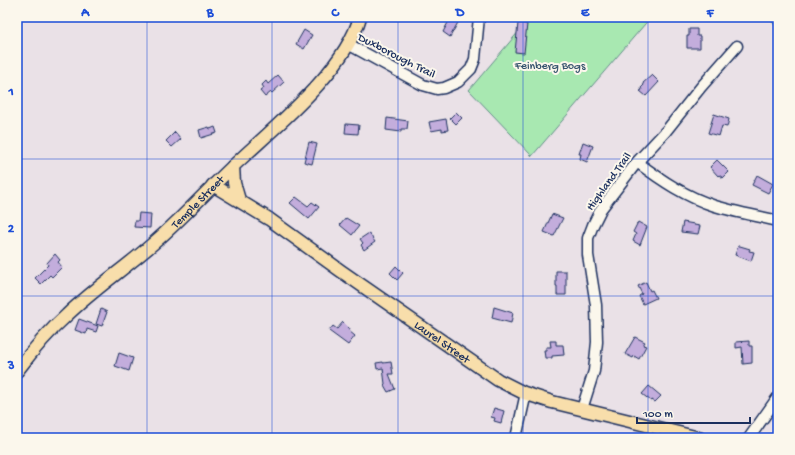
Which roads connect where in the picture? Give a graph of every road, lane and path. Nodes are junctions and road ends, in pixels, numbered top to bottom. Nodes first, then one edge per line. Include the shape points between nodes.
1 (360, 17) edge
2 (479, 17) edge
3 (348, 44) junction
4 (737, 46) dead end
5 (637, 162) junction
6 (233, 166) junction
7 (213, 185) junction
8 (239, 200) junction
9 (778, 221) edge
10 (17, 371) edge
11 (526, 393) junction
12 (778, 397) edge
13 (582, 410) junction
14 (516, 438) edge
15 (698, 438) edge
16 (749, 438) edge

1 - 3 main road, Temple Street
2 - 3 street, Duxborough Trail via 475,59 471,69 458,82 444,88 423,85
3 - 6 main road, Temple Street via 302,101
4 - 5 street, Highland Trail
5 - 9 street via 664,182 697,199 729,210
5 - 13 street, Highland Trail via 602,209 588,238 588,264 595,300 597,342 594,370
6 - 7 main road, Temple Street
6 - 8 main road
7 - 8 main road, Laurel Street
7 - 10 main road, Temple Street via 157,240 67,314
8 - 11 main road, Laurel Street via 487,374
11 - 13 main road, Laurel Street
11 - 14 street
12 - 16 street
13 - 15 main road, Laurel Street

